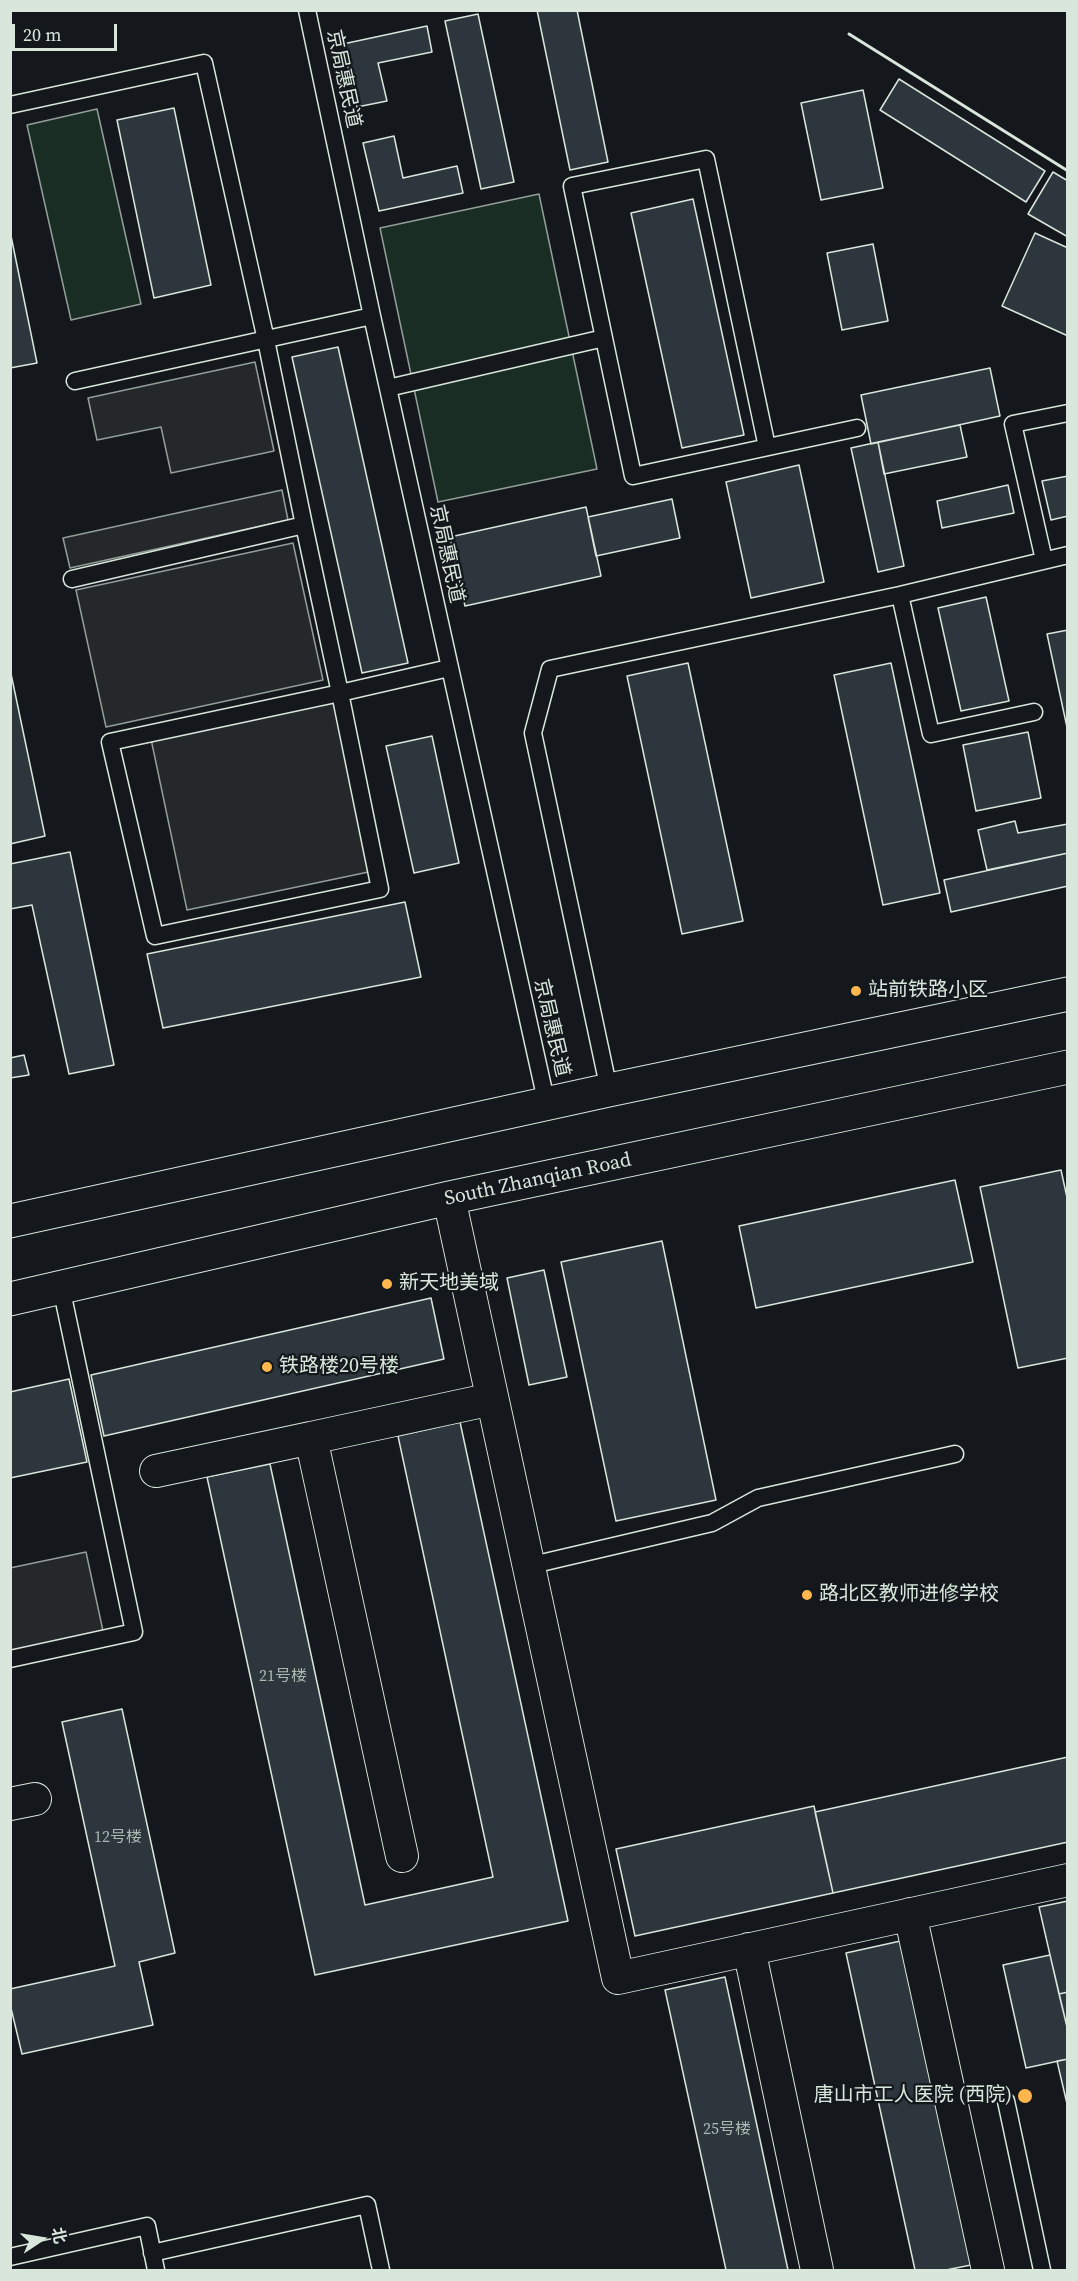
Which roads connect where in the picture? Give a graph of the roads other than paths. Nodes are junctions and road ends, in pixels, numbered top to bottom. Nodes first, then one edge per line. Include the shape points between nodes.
1 (307, 10) edge
2 (10, 105) edge
3 (372, 316) junction
4 (604, 338) junction
5 (266, 340) junction
6 (75, 381) dead end
7 (387, 388) junction
8 (1068, 412) edge
9 (857, 428) dead end
10 (767, 447) junction
11 (304, 525) junction
12 (1068, 555) edge
13 (1044, 560) junction
14 (72, 579) dead end
15 (900, 595) junction
16 (449, 668) junction
17 (340, 693) junction
18 (1034, 712) dead end
19 (1068, 994) edge
20 (1068, 1067) edge
21 (609, 1090) junction
22 (547, 1105) junction
23 (448, 1198) junction
24 (10, 1221) edge
25 (61, 1287) junction
26 (10, 1299) edge
27 (492, 1399) junction
28 (311, 1438) junction
29 (955, 1454) dead end
30 (156, 1471) dead end
31 (528, 1566) junction
32 (10, 1659) edge
33 (402, 1856) dead end
34 (1068, 1880) edge
35 (910, 1914) junction
36 (749, 1949) junction
37 (1006, 2101) dead end
38 (152, 2253) junction
39 (10, 2257) edge
40 (156, 2271) edge
41 (381, 2271) edge
42 (817, 2271) edge
43 (988, 2271) edge
44 (1042, 2271) edge

1 - 3 lane, 京局惠民道
2 - 5 lane via 204,63
3 - 5 lane
3 - 7 lane, 京局惠民道
4 - 7 lane
4 - 10 lane via 633,476
4 - 10 lane via 572,186 706,159
5 - 6 lane
5 - 11 lane
7 - 16 lane, 京局惠民道
8 - 13 lane via 1013,424
9 - 10 lane
11 - 14 lane
11 - 17 lane
12 - 13 lane
13 - 15 lane
15 - 18 lane via 931,734
15 - 21 lane via 550,669 532,733
16 - 17 lane
16 - 22 lane, 京局惠民道
17 - 17 lane via 110,742 155,936 380,888
19 - 21 main road
20 - 23 main road, South Zhanqian Road
21 - 22 main road
22 - 24 main road
23 - 25 main road, South Zhanqian Road
23 - 27 street
25 - 26 main road, South Zhanqian Road
25 - 32 lane via 134,1632
27 - 28 street
27 - 31 street
28 - 30 street
28 - 33 street
29 - 31 lane via 758,1498 712,1523
31 - 36 street via 618,1978
34 - 35 street
35 - 36 street
35 - 43 street
36 - 42 street
37 - 44 lane
38 - 39 lane via 147,2226
38 - 40 lane
38 - 41 lane via 367,2205

